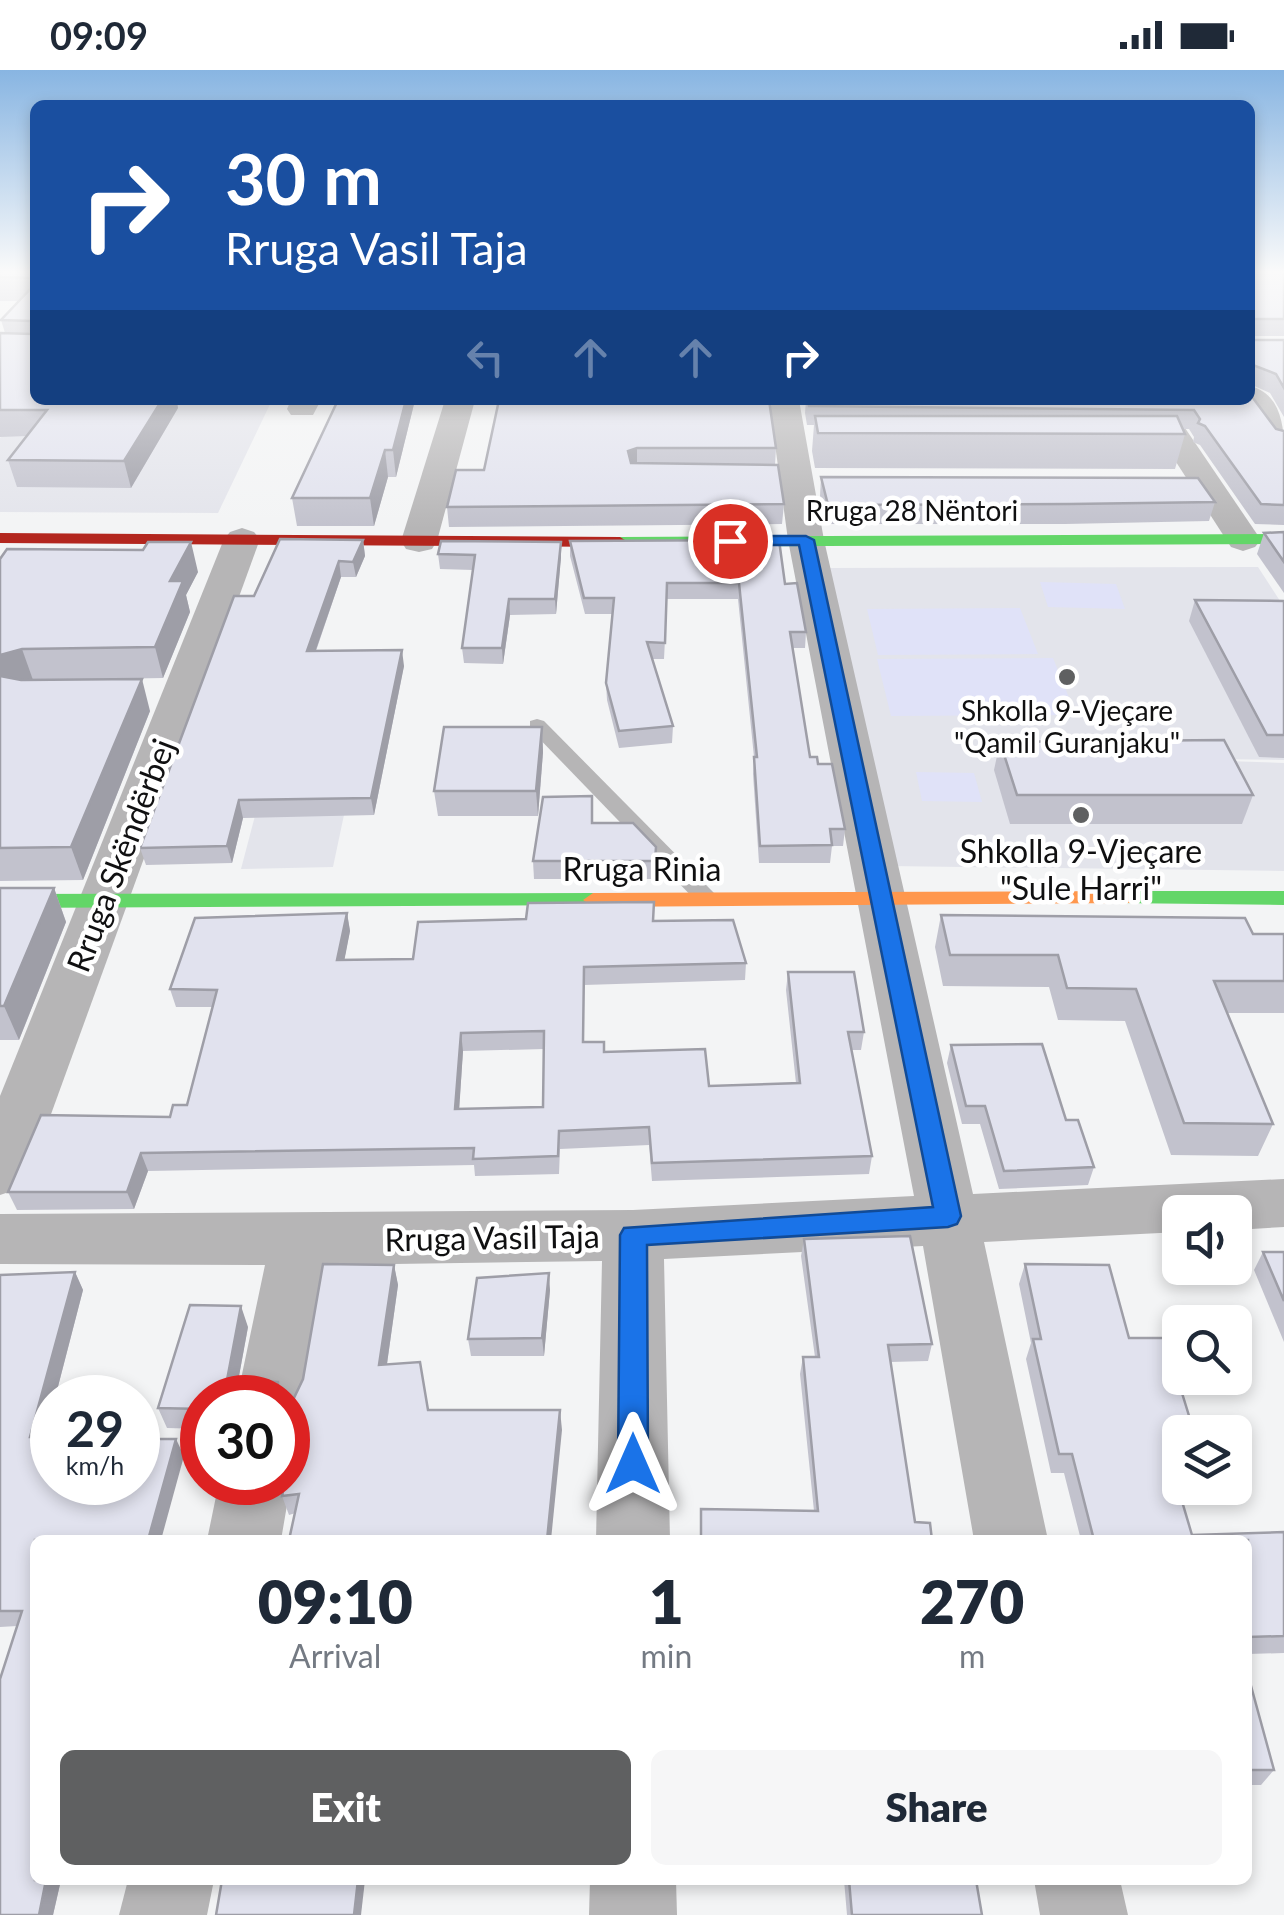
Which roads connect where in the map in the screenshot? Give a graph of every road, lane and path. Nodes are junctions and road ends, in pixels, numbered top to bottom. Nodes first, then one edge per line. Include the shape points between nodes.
1 (1255, 402) edge
2 (459, 405) edge
3 (785, 405) edge
4 (1155, 405) edge
5 (792, 438) junction
6 (830, 438) edge
7 (1137, 438) edge
8 (1176, 438) junction
9 (1284, 440) edge
10 (791, 478) junction
11 (837, 482) edge
12 (1166, 482) edge
13 (1204, 482) junction
14 (0, 538) edge
15 (242, 539) junction
16 (1284, 539) edge
17 (806, 540) junction
18 (1243, 540) junction
19 (418, 541) junction
20 (182, 694) junction
21 (130, 695) edge
22 (537, 725) edge
23 (1284, 898) edge
24 (101, 900) junction
25 (708, 900) junction
26 (880, 900) junction
27 (0, 901) edge
28 (0, 1172) edge
29 (1284, 1203) edge
30 (948, 1216) junction
31 (633, 1235) junction
32 (0, 1239) edge
33 (301, 1240) junction
34 (275, 1375) edge
35 (251, 1505) edge
36 (245, 1535) edge
37 (633, 1535) edge
38 (1010, 1535) edge
39 (170, 1885) edge
40 (633, 1885) edge
41 (1078, 1885) edge
42 (163, 1915) edge
43 (633, 1915) edge
44 (1084, 1915) edge

1 - 9 street
2 - 19 street
3 - 5 street
4 - 8 street
5 - 6 street
5 - 10 street
7 - 8 street
8 - 13 street
10 - 11 street
10 - 17 street
12 - 13 street
13 - 18 street
14 - 15 main road, Rruga 28 Nëntori
15 - 19 main road, Rruga 28 Nëntori
15 - 20 street, Rruga Skëndërbej
16 - 18 main road, Rruga 28 Nëntori
17 - 18 main road, Rruga 28 Nëntori
17 - 19 main road, Rruga 28 Nëntori
17 - 26 street
20 - 21 street
20 - 24 street, Rruga Skëndërbej
22 - 25 lane
23 - 26 main road, Rruga Rinia
24 - 25 main road, Rruga Rinia
24 - 27 main road, Rruga Rinia
24 - 28 street, Rruga Skëndërbej
25 - 26 main road, Rruga Rinia
26 - 30 street
29 - 30 street, Rruga Vasil Taja
30 - 31 street, Rruga Vasil Taja
30 - 38 street
31 - 33 street, Rruga Vasil Taja
31 - 37 street
32 - 33 street, Rruga Vasil Taja
33 - 34 street
35 - 36 street
39 - 42 street
40 - 43 street
41 - 44 street

